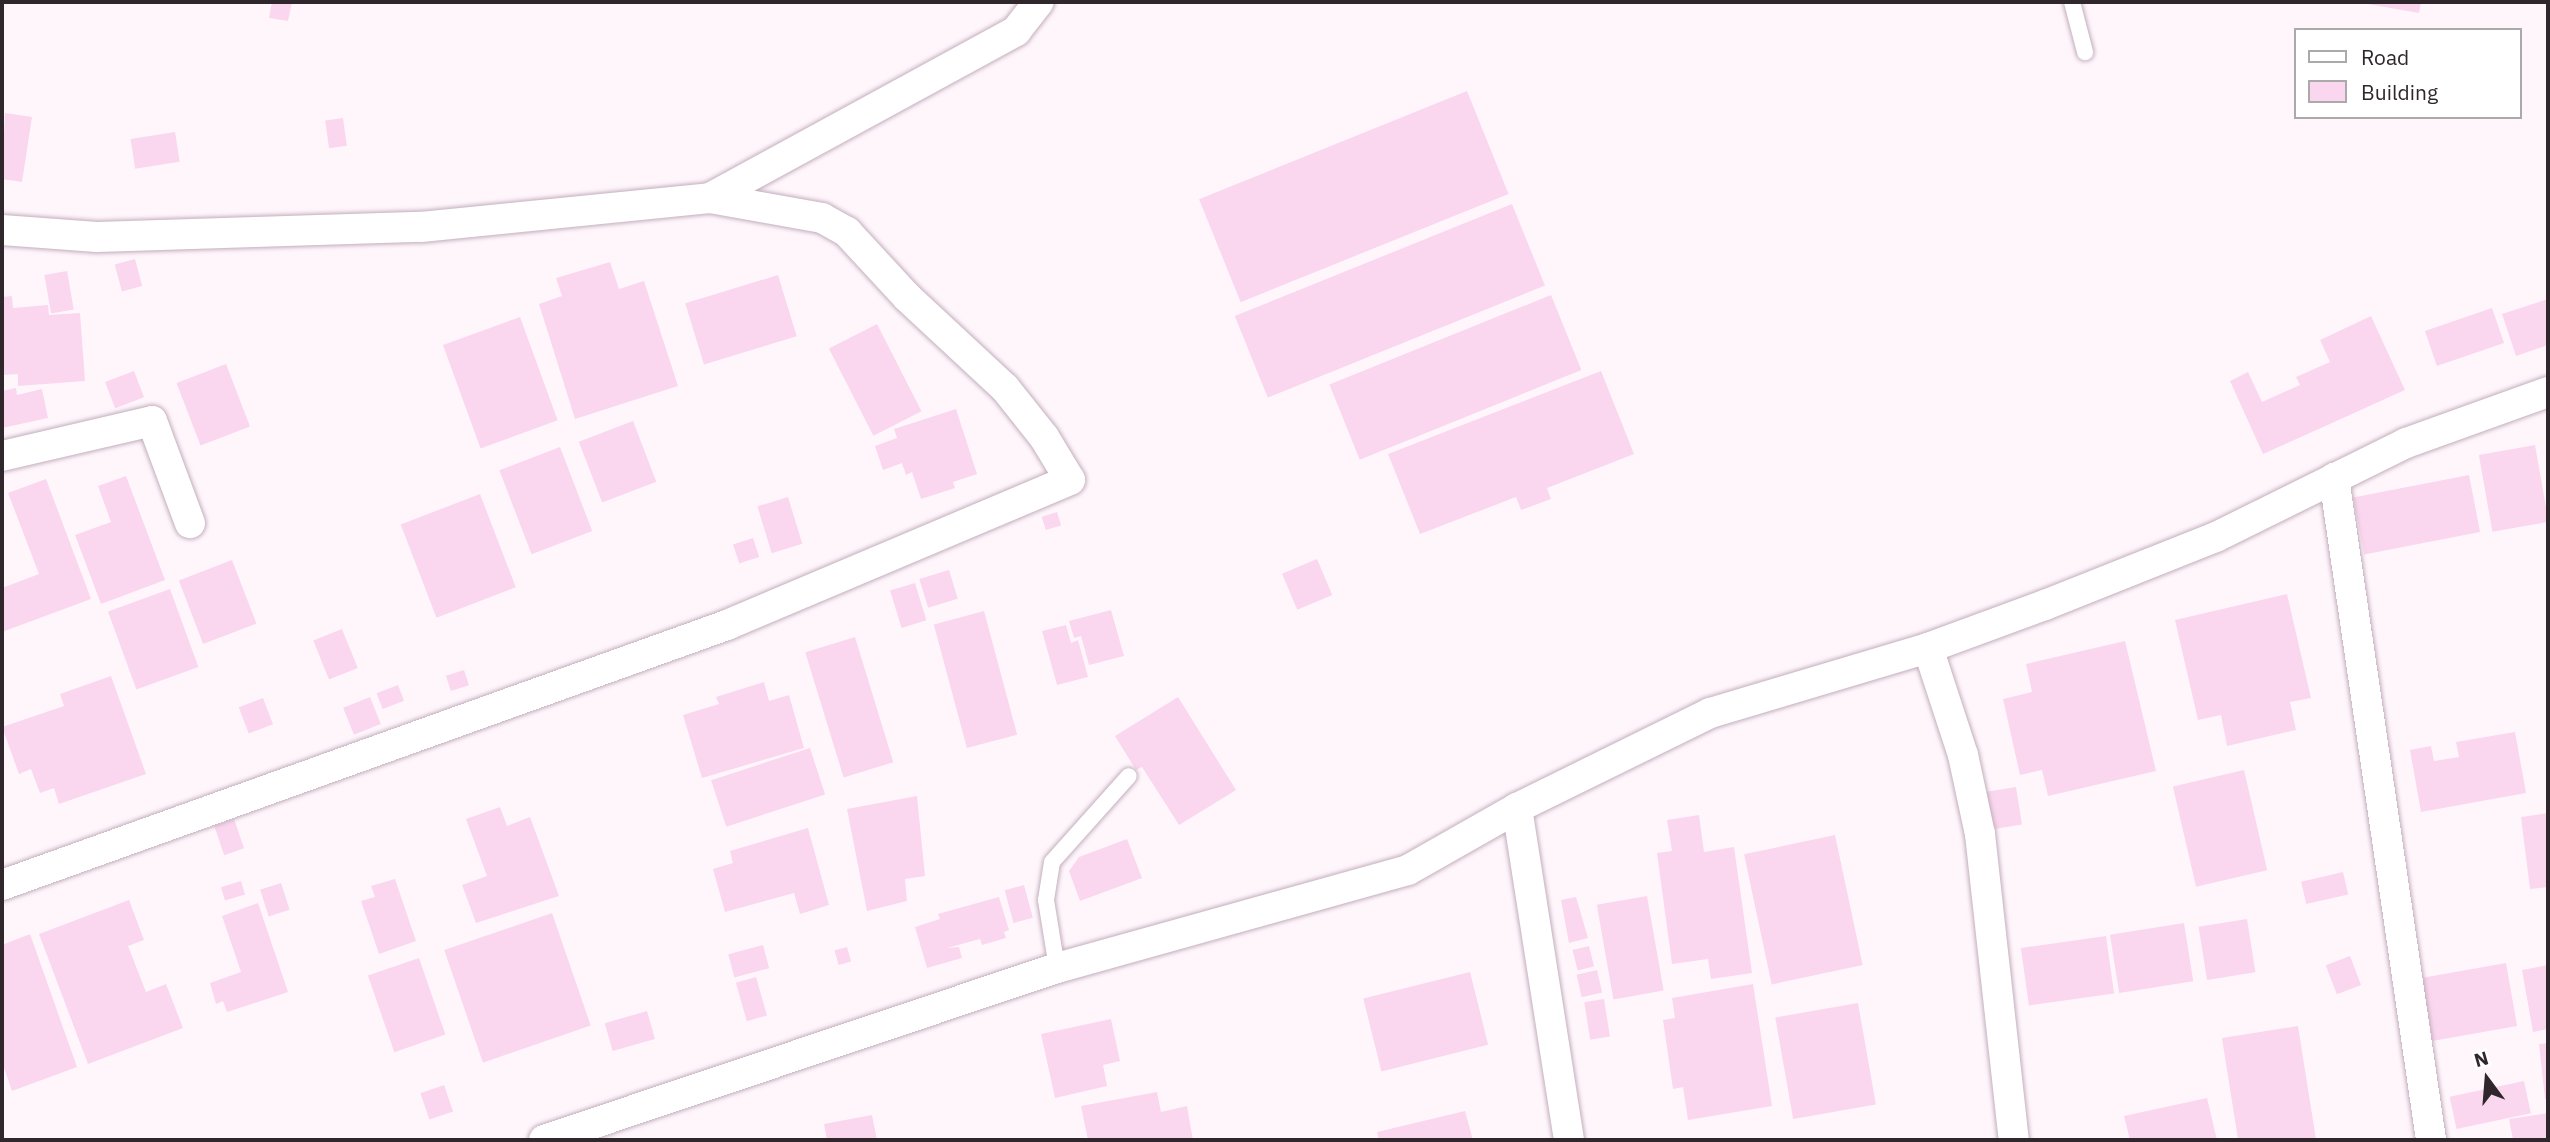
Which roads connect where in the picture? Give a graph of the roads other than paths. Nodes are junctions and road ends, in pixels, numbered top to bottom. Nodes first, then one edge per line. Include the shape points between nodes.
1 (1039, 2) edge
2 (2072, 2) edge
3 (2085, 52) dead end
4 (710, 198) junction
5 (2, 230) edge
6 (2548, 392) edge
7 (2, 456) edge
8 (2334, 478) junction
9 (190, 523) dead end
10 (1928, 648) junction
11 (1129, 776) dead end
12 (1517, 808) junction
13 (2, 885) edge
14 (1057, 968) junction
15 (544, 1140) edge
16 (1569, 1140) edge
17 (2014, 1140) edge
18 (2431, 1140) edge

1 - 4 street via 1016,31
2 - 3 lane
4 - 5 street via 421,227 97,237
4 - 13 street via 822,218 847,232 907,297 1004,388 1044,437 1070,481 727,625
6 - 8 street via 2406,443
7 - 9 street via 152,421
8 - 10 street via 2216,537
8 - 18 street
10 - 12 street via 1710,713
10 - 17 street via 1963,755 1980,834
11 - 14 lane via 1052,862 1046,900
12 - 14 street via 1408,870
12 - 16 street
14 - 15 street

